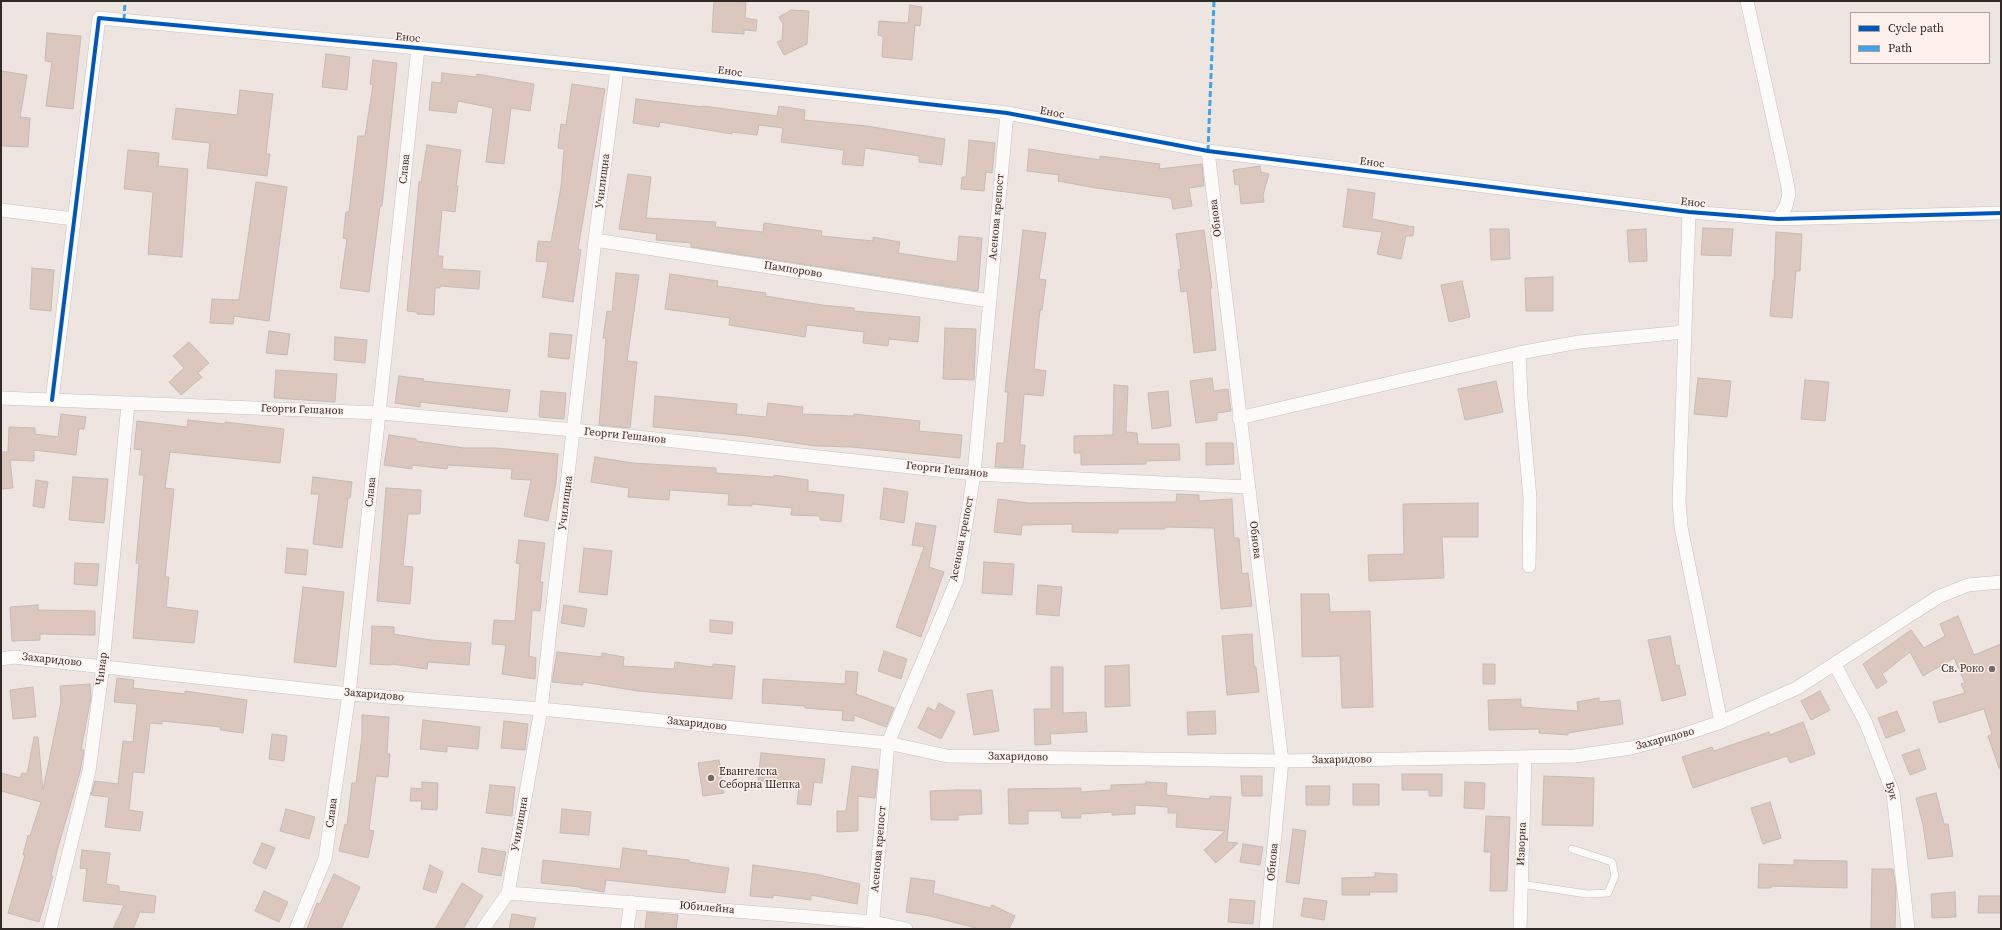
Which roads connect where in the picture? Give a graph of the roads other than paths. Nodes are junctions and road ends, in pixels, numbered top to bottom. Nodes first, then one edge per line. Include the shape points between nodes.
1 (1747, 1) edge
2 (418, 48) junction
3 (617, 68) junction
4 (1007, 113) junction
5 (1208, 151) junction
6 (1, 210) edge
7 (1689, 212) junction
8 (2001, 213) edge
9 (74, 219) junction
10 (1778, 219) junction
11 (595, 240) junction
12 (990, 301) junction
13 (1684, 332) junction
14 (1519, 353) junction
15 (1, 398) edge
16 (52, 400) junction
17 (128, 404) junction
18 (380, 413) junction
19 (1239, 418) junction
20 (574, 430) junction
21 (974, 474) junction
22 (1248, 487) junction
23 (1529, 566) dead end
24 (2001, 582) edge
25 (1, 659) edge
26 (103, 665) junction
27 (1836, 665) junction
28 (349, 694) junction
29 (541, 709) junction
30 (1721, 722) junction
31 (888, 743) junction
32 (1525, 758) junction
33 (1282, 761) junction
34 (1572, 849) dead end
35 (1521, 884) junction
36 (508, 893) junction
37 (631, 902) junction
38 (872, 926) edge
39 (50, 929) edge
40 (296, 929) edge
41 (483, 929) edge
42 (626, 929) edge
43 (906, 929) edge
44 (1266, 929) edge
45 (1520, 929) edge
46 (1908, 929) edge

1 - 10 street via 1789,194 1786,206
2 - 3 street, Енос
2 - 9 street, Енос via 99,18
2 - 18 street, Слава
3 - 4 street, Енос
3 - 11 street, Училищна
4 - 5 street, Енос
4 - 12 street, Асенова крепост
5 - 7 street, Енос
5 - 19 street, Обнова
6 - 9 street
7 - 10 street, Енос
7 - 13 street
8 - 10 street, Енос
9 - 16 street
11 - 12 street, Пампорово
11 - 20 street, Училищна
12 - 21 street, Асенова крепост
13 - 14 street via 1579,342
13 - 30 street via 1679,502 1681,527
14 - 19 street
14 - 23 street via 1530,498
15 - 16 street, Георги Гешанов
16 - 17 street, Георги Гешанов
17 - 18 street, Георги Гешанов
17 - 26 street, Чинар
18 - 20 street, Георги Гешанов
18 - 28 street, Слава
19 - 22 street, Обнова
20 - 21 street, Георги Гешанов
20 - 29 street, Училищна
21 - 22 street, Георги Гешанов
21 - 31 street, Асенова крепост via 957,580
22 - 33 street, Обнова
24 - 27 street, Захаридово via 1968,585 1938,597
25 - 26 street, Захаридово via 14,657
26 - 28 street, Захаридово
26 - 39 street, Чинар via 89,771
27 - 30 street, Захаридово via 1797,688
27 - 46 street, Бук via 1866,723 1893,793
28 - 29 street, Захаридово
28 - 40 street, Слава via 325,859
29 - 31 street, Захаридово
29 - 36 street, Училищна
30 - 32 street, Захаридово via 1631,748 1575,756
31 - 33 street, Захаридово via 947,756
31 - 38 street, Асенова крепост
32 - 33 street, Захаридово
32 - 35 street, Изворна
33 - 44 street, Обнова
34 - 35 lane via 1612,862 1615,876 1608,894 1587,894
35 - 45 street, Изворна
36 - 37 street, Юбилейна
36 - 41 street, Училищна
37 - 38 street, Юбилейна
37 - 42 street
38 - 43 street, Юбилейна

